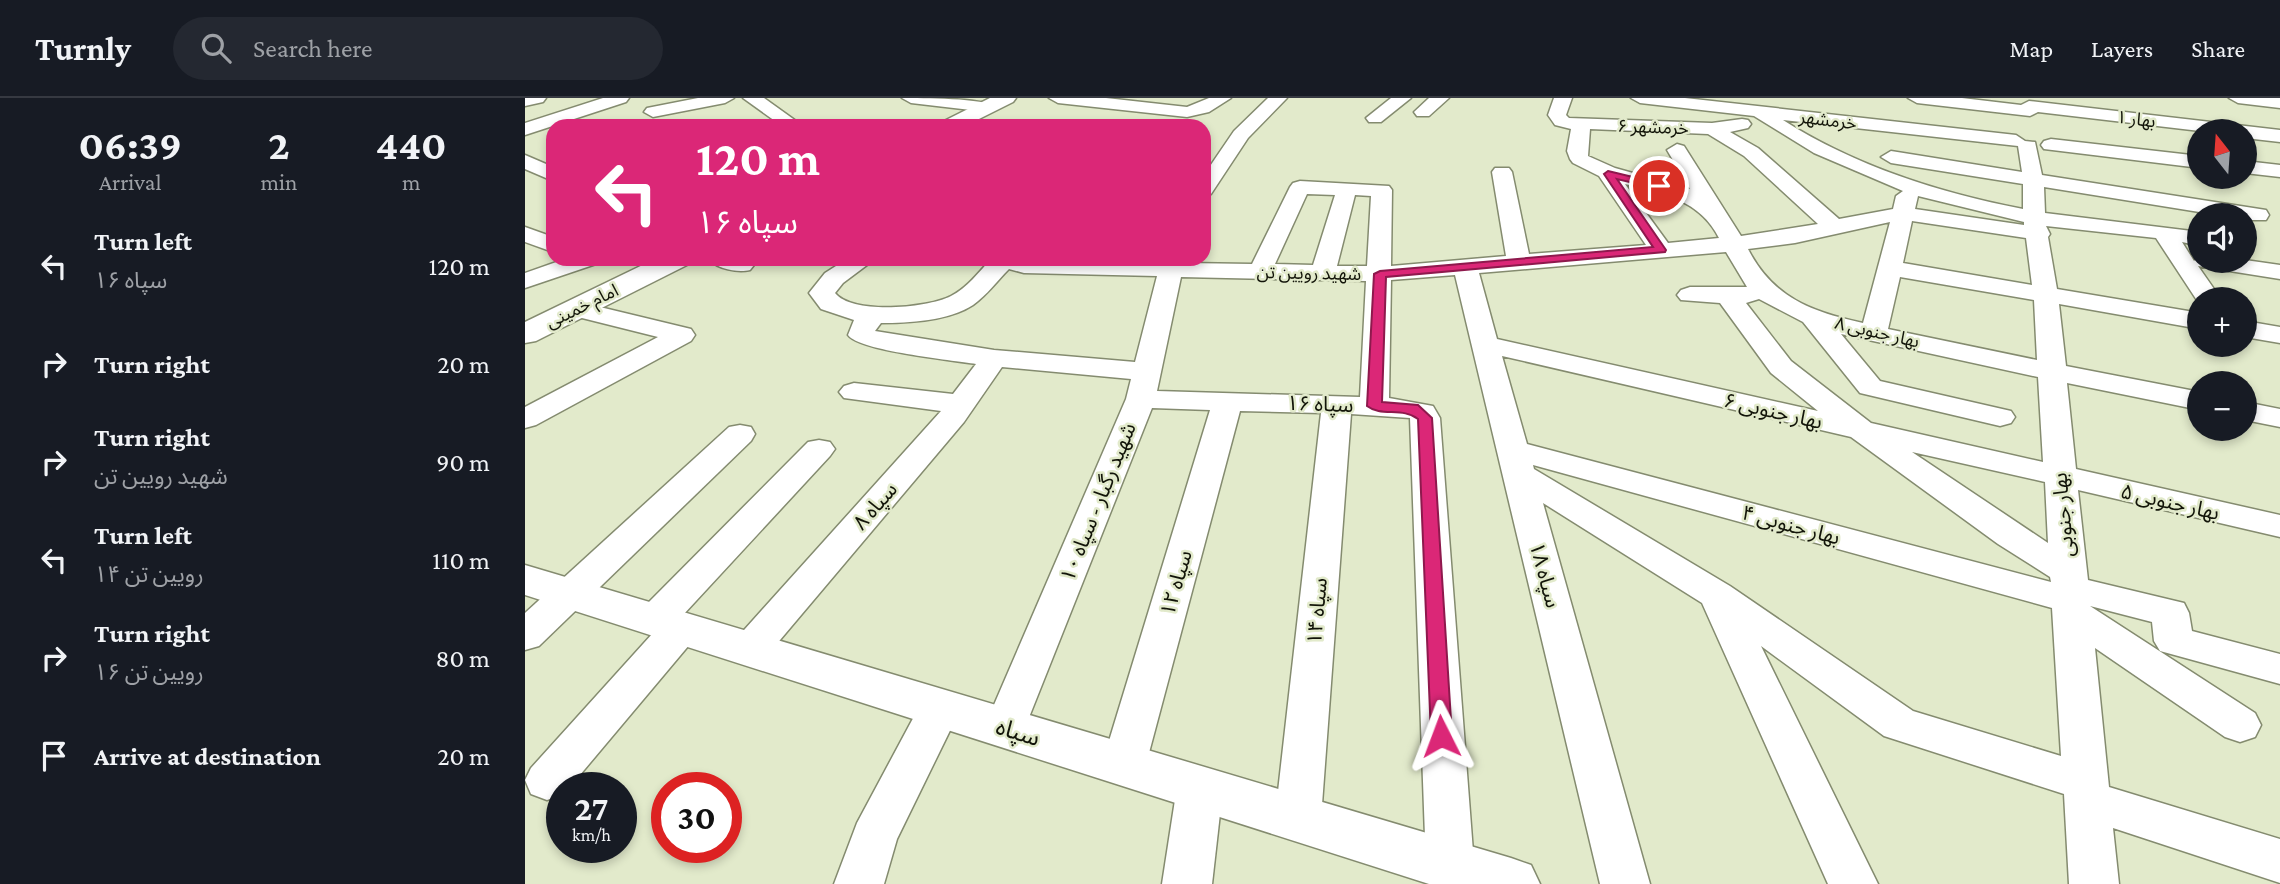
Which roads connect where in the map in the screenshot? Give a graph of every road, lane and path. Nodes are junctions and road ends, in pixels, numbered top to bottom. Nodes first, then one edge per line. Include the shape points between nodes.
1 (537, 98) edge
2 (620, 98) edge
3 (725, 98) edge
4 (752, 98) edge
5 (911, 98) edge
6 (1058, 98) edge
7 (1221, 98) edge
8 (1278, 98) edge
9 (1402, 98) edge
10 (1440, 98) edge
11 (1563, 98) edge
12 (1640, 98) edge
13 (1715, 98) edge
14 (2238, 98) edge
15 (525, 101) edge
16 (997, 102) edge
17 (1980, 102) edge
18 (2280, 103) edge
19 (1922, 104) edge
20 (2029, 105) edge
21 (1154, 110) junction
22 (1754, 110) edge
23 (1423, 112) dead end
24 (653, 114) edge
25 (1961, 114) dead end
26 (1840, 117) junction
27 (1375, 118) dead end
28 (556, 119) edge
29 (784, 119) edge
30 (963, 119) edge
31 (1138, 119) edge
32 (546, 122) edge
33 (2187, 124) edge
34 (1581, 125) junction
35 (1888, 127) junction
36 (525, 129) edge
37 (1712, 129) junction
38 (1920, 131) junction
39 (2257, 133) edge
40 (2280, 136) edge
41 (2024, 141) junction
42 (1813, 143) junction
43 (1955, 144) junction
44 (1677, 150) dead end
45 (546, 156) edge
46 (2153, 157) junction
47 (525, 161) edge
48 (2187, 161) edge
49 (2257, 168) edge
50 (2280, 171) edge
51 (546, 172) edge
52 (1503, 172) dead end
53 (1608, 174) junction
54 (1211, 180) edge
55 (2033, 181) junction
56 (1908, 187) junction
57 (2155, 191) dead end
58 (1345, 196) dead end
59 (1904, 214) junction
60 (1716, 215) junction
61 (2258, 215) dead end
62 (1835, 227) junction
63 (2037, 227) junction
64 (2164, 233) junction
65 (525, 234) edge
66 (2187, 237) edge
67 (546, 242) edge
68 (1735, 244) junction
69 (1661, 250) junction
70 (2257, 251) edge
71 (2187, 256) edge
72 (2280, 256) edge
73 (2187, 258) edge
74 (1519, 262) junction
75 (568, 266) edge
76 (663, 266) edge
77 (852, 266) edge
78 (997, 266) edge
79 (1173, 266) edge
80 (1185, 266) edge
81 (1465, 266) junction
82 (1892, 268) junction
83 (2257, 269) edge
84 (1260, 272) junction
85 (2280, 272) edge
86 (1323, 273) junction
87 (1380, 274) junction
88 (525, 281) edge
89 (1769, 294) junction
90 (1690, 295) dead end
91 (1727, 295) junction
92 (2046, 297) junction
93 (575, 309) junction
94 (876, 313) junction
95 (1812, 316) junction
96 (2187, 319) edge
97 (2257, 331) edge
98 (1874, 333) junction
99 (525, 334) edge
100 (2280, 335) edge
101 (1485, 345) junction
102 (994, 358) junction
103 (2050, 372) junction
104 (1144, 385) junction
105 (854, 392) dead end
106 (2187, 398) edge
107 (1228, 401) junction
108 (961, 404) junction
109 (1337, 405) junction
110 (1374, 406) junction
111 (2257, 413) edge
112 (2000, 417) dead end
113 (2280, 418) edge
114 (525, 419) edge
115 (1863, 431) junction
116 (740, 434) dead end
117 (819, 449) dead end
118 (1516, 462) junction
119 (2060, 477) junction
120 (2280, 526) edge
121 (525, 580) edge
122 (2069, 593) junction
123 (572, 594) junction
124 (1717, 595) junction
125 (668, 624) junction
126 (525, 636) edge
127 (750, 649) junction
128 (2280, 669) edge
129 (940, 708) junction
130 (2240, 725) dead end
131 (1005, 728) junction
132 (1124, 764) junction
133 (554, 772) edge
134 (1200, 788) junction
135 (2086, 791) junction
136 (1298, 818) junction
137 (2280, 860) edge
138 (1450, 865) junction
139 (859, 884) edge
140 (1187, 884) edge
141 (1511, 884) edge
142 (1625, 884) edge
143 (1853, 884) edge
144 (2094, 884) edge

1 - 15 street
2 - 28 street
3 - 24 street
4 - 29 street
5 - 16 street
6 - 21 street
7 - 21 street via 1187,112
8 - 54 street via 1241,135
9 - 27 street
10 - 23 street
11 - 34 street via 1558,118
12 - 22 street, خرمشهر
13 - 22 street
14 - 18 street
16 - 30 main road
17 - 19 street, بهار ۱
17 - 20 street, بهار ۱
19 - 38 street
20 - 33 street, بهار ۱
20 - 41 street, بهار جنوبی
21 - 31 street
22 - 26 street, خرمشهر
22 - 37 street, خرمشهر ۶
22 - 42 street
25 - 43 street
26 - 35 street, خرمشهر
26 - 42 street
32 - 36 street
34 - 37 street, خرمشهر ۶
34 - 53 street via 1580,159
35 - 38 street, خرمشهر
35 - 55 street via 1883,153
37 - 62 street via 1751,152
38 - 43 street, خرمشهر
39 - 40 street, بهار ۱
41 - 43 street, خرمشهر
41 - 46 street, خرمشهر via 2042,139 2051,145
41 - 55 street, بهار جنوبی
42 - 56 street
44 - 60 street, بهار جنوبی ۸
45 - 47 street
46 - 48 street
46 - 57 street
47 - 51 street
49 - 50 street
52 - 74 street
53 - 60 street via 1697,199
53 - 69 street
55 - 61 street
55 - 63 street, بهار جنوبی
56 - 59 street
56 - 63 street
58 - 86 street
59 - 62 street, شهید رویین تن
59 - 63 street, شهید رویین تن
59 - 82 street
60 - 68 street, بهار جنوبی ۸
62 - 68 street, شهید رویین تن
63 - 64 street
63 - 73 street
63 - 92 street, بهار جنوبی
64 - 66 street
64 - 71 street
65 - 67 street
68 - 69 street, شهید رویین تن
68 - 89 street, بهار جنوبی ۸ via 1753,278
69 - 74 street, شهید رویین تن
70 - 72 street
74 - 81 street, شهید رویین تن
75 - 88 street
76 - 93 main road, امام خمینی
77 - 94 street via 834,278 822,293 824,300 860,316
78 - 94 street via 961,302 924,311
79 - 104 street, شهید رگبار - سپاه ۱۰
80 - 84 street, شهید رویین تن
81 - 87 street, شهید رویین تن
81 - 101 street, سپاه ۱۸
82 - 92 street
82 - 98 street
83 - 85 street
84 - 86 street, شهید رویین تن
84 - 87 street via 1300,187 1382,190
86 - 87 street, شهید رویین تن
87 - 110 street
89 - 91 street
89 - 95 street, بهار جنوبی ۸
90 - 91 street
91 - 115 street via 1781,367
92 - 96 street
92 - 103 street, بهار جنوبی
93 - 99 main road, امام خمینی
93 - 114 street via 682,335
94 - 102 street, سپاه ۱۶ via 861,335
95 - 98 street, بهار جنوبی ۸
95 - 112 street via 1870,387
97 - 100 street
98 - 103 street, بهار جنوبی ۸
101 - 115 street, بهار جنوبی ۶
101 - 118 street, سپاه ۱۸
102 - 104 street, سپاه ۱۶
102 - 108 street, سپاه ۸
103 - 106 street, بهار جنوبی ۸
103 - 119 street, بهار جنوبی
104 - 107 street, سپاه ۱۶
104 - 131 street, شهید رگبار - سپاه ۱۰
105 - 108 street
107 - 109 street, سپاه ۱۶
107 - 132 street, سپاه ۱۲
108 - 127 street, سپاه ۸
109 - 110 street, سپاه ۱۶
109 - 136 street, سپاه ۱۴
110 - 138 street, سپاه ۱۶ via 1413,408 1425,418
111 - 113 street
115 - 119 street, بهار جنوبی ۶
115 - 122 street via 2010,536
116 - 123 street
117 - 125 street
118 - 122 street, بهار جنوبی ۴
118 - 124 street
118 - 142 street, سپاه ۱۸
119 - 120 street, بهار جنوبی ۵
119 - 122 street, بهار جنوبی
121 - 123 main road, سپاه
122 - 128 street, بهار جنوبی ۴ via 2170,613 2174,640
122 - 130 street
122 - 135 street, بهار جنوبی
123 - 125 main road, سپاه
123 - 126 street
124 - 135 street via 1899,724
124 - 143 street
125 - 127 main road, سپاه
125 - 133 street
127 - 129 main road, سپاه
129 - 131 main road, سپاه
129 - 139 street via 874,838
131 - 132 main road, سپاه
132 - 134 main road, سپاه
134 - 136 main road, سپاه
134 - 140 street
135 - 137 street
135 - 144 street, بهار جنوبی
136 - 138 main road, سپاه
138 - 141 main road, سپاه

